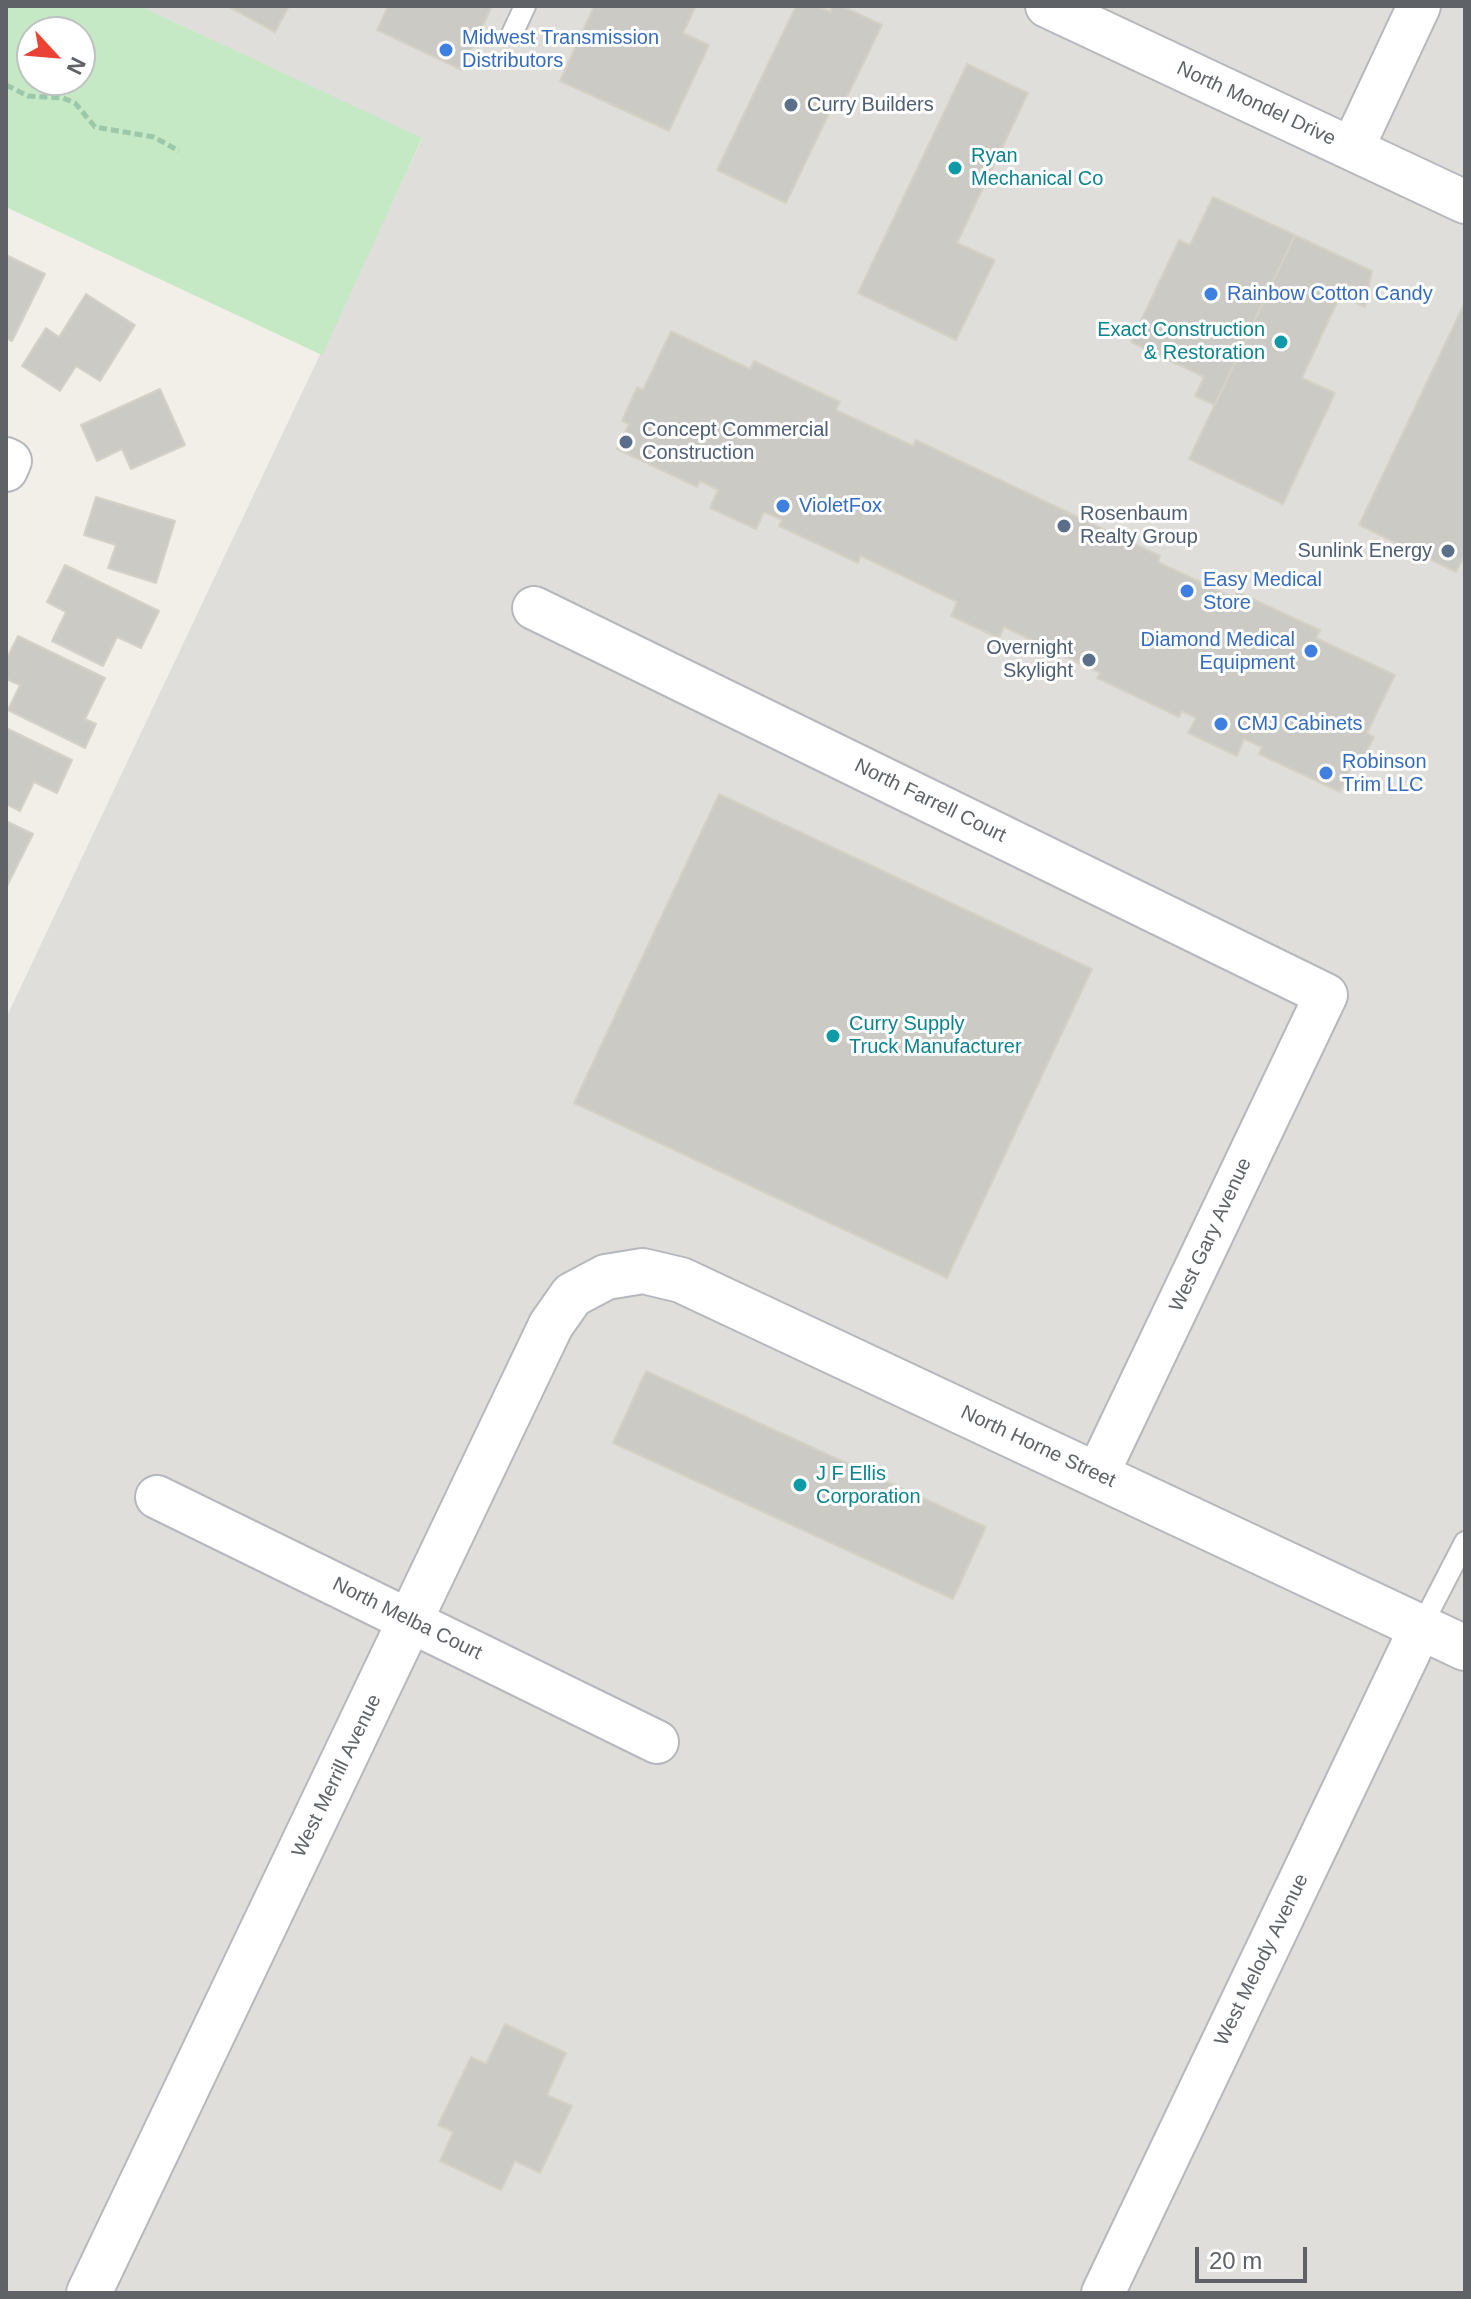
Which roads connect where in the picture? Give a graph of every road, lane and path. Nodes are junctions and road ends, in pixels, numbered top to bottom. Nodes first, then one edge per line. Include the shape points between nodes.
1 (525, 6) edge
2 (1047, 6) edge
3 (1419, 6) edge
4 (512, 34) dead end
5 (6, 85) edge
6 (1352, 149) junction
7 (179, 151) dead end
8 (1465, 202) edge
9 (534, 608) dead end
10 (1326, 995) joint
11 (606, 1277) joint
12 (1097, 1475) junction
13 (157, 1497) dead end
14 (1465, 1542) edge
15 (411, 1621) junction
16 (1421, 1627) junction
17 (1465, 1648) edge
18 (657, 1742) dead end
19 (89, 2293) edge
20 (1103, 2293) edge

1 - 4 lane
2 - 6 street, North Mondel Drive
3 - 6 street
5 - 7 path via 28,96 63,98 75,103 95,127 154,137
6 - 8 street, North Mondel Drive
9 - 10 street, North Farrell Court
10 - 12 street, West Gary Avenue
11 - 12 street, North Horne Street via 643,1271 681,1280
11 - 15 street, West Merrill Avenue via 572,1295 551,1325
12 - 16 street, North Horne Street
13 - 15 street, North Melba Court
14 - 16 lane
15 - 18 street, North Melba Court
15 - 19 street, West Merrill Avenue
16 - 17 street, North Horne Street
16 - 20 street, West Melody Avenue

